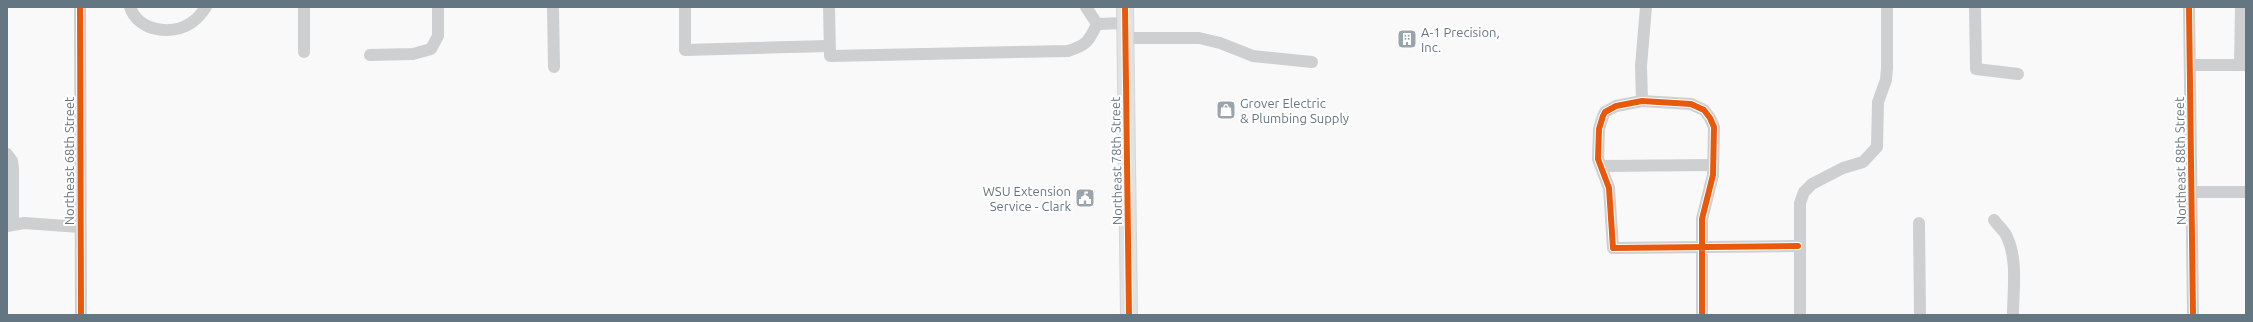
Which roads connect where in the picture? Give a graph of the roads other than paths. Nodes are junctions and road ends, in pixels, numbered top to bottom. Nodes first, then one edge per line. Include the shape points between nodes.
1 (80, 7) edge
2 (130, 7) edge
3 (206, 7) edge
4 (304, 7) edge
5 (438, 7) edge
6 (553, 7) edge
7 (685, 7) edge
8 (829, 7) edge
9 (1086, 7) edge
10 (1125, 7) edge
11 (1646, 7) edge
12 (1887, 7) edge
13 (1975, 7) edge
14 (2190, 7) edge
15 (2241, 7) edge
16 (1097, 24) junction
17 (1125, 30) junction
18 (829, 46) junction
19 (304, 52) dead end
20 (370, 55) dead end
21 (1312, 62) dead end
22 (2190, 65) junction
23 (2243, 65) edge
24 (554, 67) dead end
25 (2018, 74) dead end
26 (1642, 101) junction
27 (9, 157) edge
28 (1713, 165) junction
29 (1601, 166) junction
30 (2192, 192) junction
31 (2246, 192) edge
32 (1994, 220) dead end
33 (1919, 223) dead end
34 (10, 225) edge
35 (80, 227) junction
36 (1798, 246) junction
37 (1702, 248) junction
38 (81, 315) edge
39 (1129, 315) edge
40 (1702, 315) edge
41 (1800, 315) edge
42 (1920, 315) edge
43 (2013, 315) edge
44 (2193, 315) edge

1 - 35 street, Northeast 68th Street
2 - 3 street via 133,16 144,26 170,29 191,23
4 - 19 street
5 - 20 street via 438,36 431,50 413,54
6 - 24 street
7 - 18 street via 685,50
8 - 18 street
9 - 16 street
10 - 17 main road, Northeast 78th Street
11 - 26 street via 1641,66
12 - 36 street via 1888,68 1878,102 1877,147 1863,162 1829,174 1804,192 1800,203
13 - 25 street via 1976,69
14 - 22 street, Northeast 88th Street
15 - 23 street
16 - 17 street
16 - 18 street via 1090,40 1083,46 1068,51 830,56
17 - 21 street via 1199,38 1253,56
17 - 39 main road, Northeast 78th Street
22 - 23 street
22 - 30 street, Northeast 88th Street
26 - 28 street via 1692,104 1704,110 1712,122
26 - 29 street via 1612,107 1605,112 1598,129 1598,158
27 - 34 street via 14,178
28 - 29 street
28 - 37 street via 1712,183 1702,219
29 - 37 street via 1609,188 1613,248
30 - 31 street
30 - 44 street, Northeast 88th Street
32 - 43 street via 2007,237 2010,246
33 - 42 street
34 - 35 street
35 - 38 street, Northeast 68th Street
36 - 37 street
36 - 41 street
37 - 40 street

